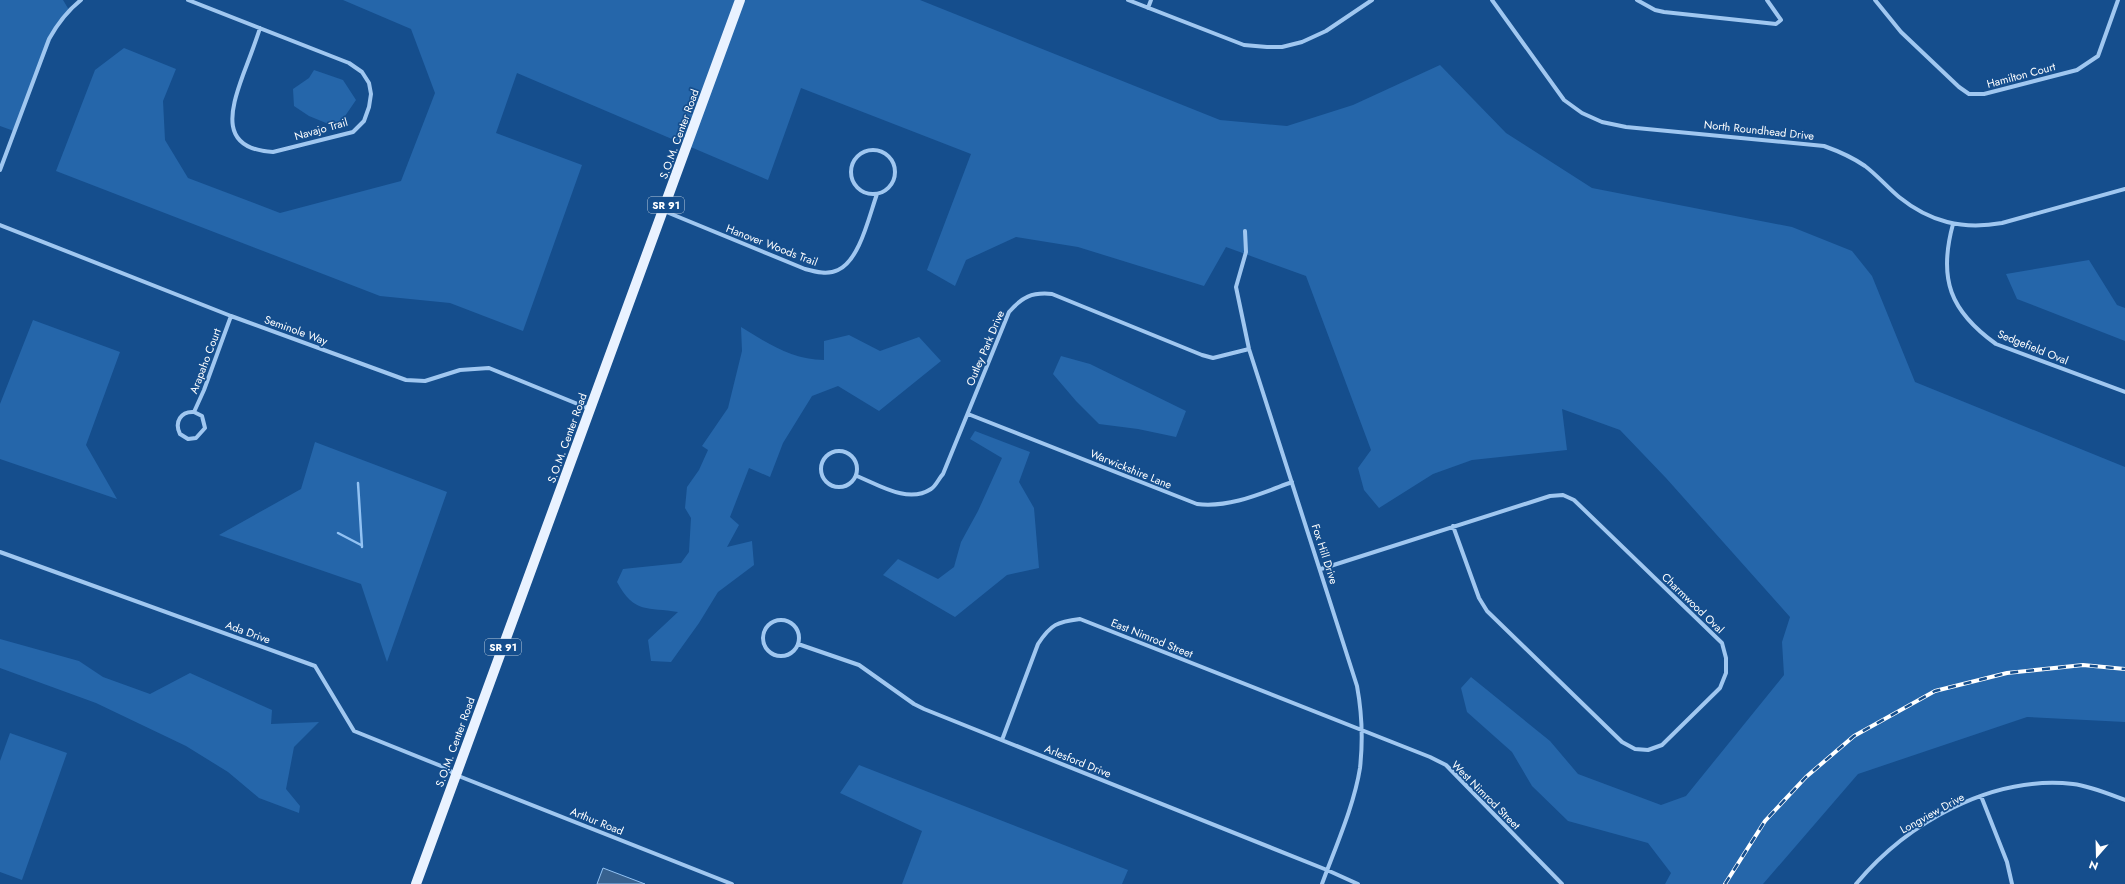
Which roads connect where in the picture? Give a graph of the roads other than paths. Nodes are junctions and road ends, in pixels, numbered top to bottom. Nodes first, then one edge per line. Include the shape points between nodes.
1 (81, 0) edge
2 (188, 0) edge
3 (740, 0) edge
4 (1128, 0) edge
5 (1151, 0) edge
6 (1372, 0) edge
7 (1492, 0) edge
8 (1637, 0) edge
9 (1767, 0) edge
10 (1874, 0) edge
11 (2118, 0) edge
12 (1148, 8) junction
13 (260, 28) junction
14 (0, 170) edge
15 (2125, 190) edge
16 (878, 194) junction
17 (663, 211) junction
18 (1953, 224) junction
19 (0, 225) edge
20 (1245, 230) dead end
21 (231, 316) junction
22 (1249, 349) junction
23 (2125, 392) edge
24 (590, 409) junction
25 (194, 412) junction
26 (968, 414) junction
27 (857, 476) junction
28 (1292, 482) junction
29 (1453, 526) junction
30 (0, 552) edge
31 (1321, 569) junction
32 (798, 644) junction
33 (1361, 731) junction
34 (1002, 740) junction
35 (456, 775) junction
36 (1981, 796) junction
37 (2125, 800) edge
38 (1327, 870) junction
39 (416, 884) edge
40 (732, 884) edge
41 (1322, 884) edge
42 (1358, 884) edge
43 (1562, 884) edge
44 (1856, 884) edge
45 (2012, 884) edge

1 - 14 street via 58,23 49,39
2 - 13 street, Navajo Trail
3 - 17 main road, S.O.M. Center Road / SR 91
4 - 12 street
5 - 12 street
6 - 12 street via 1326,31 1302,42 1282,47 1244,45
7 - 18 street, North Roundhead Drive via 1564,100 1582,113 1602,122 1626,127 1824,146 1844,153 1865,166 1899,197 1930,217
8 - 9 street via 1664,12 1776,24 1781,20
10 - 11 street, Hamilton Court via 1900,32 1959,88 1969,94 1984,94 2077,70 2091,62 2098,56
13 - 13 street, Navajo Trail via 348,63 362,72 369,83 371,94 370,107 364,121 353,132 273,152 244,144 232,124 232,109
15 - 18 street, North Roundhead Drive via 2002,223 1981,227
16 - 16 street, Hanover Woods Trail via 890,187 896,173 891,159 885,154 871,150 858,156 851,176 863,192
16 - 17 street, Hanover Woods Trail via 851,261 838,271 822,273
17 - 24 main road, S.O.M. Center Road / SR 91
18 - 23 street, Sedgefield Oval via 1947,245 1948,284 1955,301 1978,331 1996,344
19 - 21 street, Seminole Way
20 - 22 street, Fox Hill Drive via 1246,252 1236,287
21 - 24 street, Seminole Way via 406,380 425,380 460,370 489,368
21 - 25 street, Arapaho Court
22 - 26 street, Outley Park Drive via 1214,358 1202,355 1052,294 1040,293 1018,301 1010,312
22 - 28 street, Fox Hill Drive
24 - 35 main road, S.O.M. Center Road / SR 91
25 - 25 street via 184,413 178,420 180,434 188,439 196,438 204,428 202,416
26 - 27 street, Outley Park Drive via 943,474 932,488 919,494 903,495
26 - 28 street, Warwickshire Lane via 1197,504 1228,504
27 - 27 street via 849,485 838,488 832,486 823,479 823,461 832,452 844,451 854,458
28 - 31 street, Fox Hill Drive
29 - 29 street, Charmwood Oval via 1479,598 1487,611 1622,742 1635,749 1648,750 1662,745 1720,688 1726,672 1722,644 1574,500 1563,495 1550,496
29 - 31 street, Charmwood Oval
30 - 35 street, Ada Drive via 315,666 354,731 446,768
31 - 33 street, Fox Hill Drive via 1357,686
32 - 32 street via 787,655 776,655 767,650 763,634 774,621 786,621 795,627 799,638
32 - 34 street, Arlesford Drive via 849,660 914,704
33 - 34 street, East Nimrod Street via 1080,619 1062,622 1047,630 1038,644
33 - 38 street, Fox Hill Drive via 1360,768 1354,795
33 - 43 street, West Nimrod Street via 1446,765
34 - 38 street, Arlesford Drive
35 - 39 main road, S.O.M. Center Road / SR 91
35 - 40 street, Arthur Road
36 - 37 street, Longview Drive via 2040,782 2074,784
36 - 44 street, Longview Drive via 1952,809 1909,834 1887,851
36 - 45 street via 2008,862
38 - 41 street, Fox Hill Drive
38 - 42 street, Arlesford Drive

